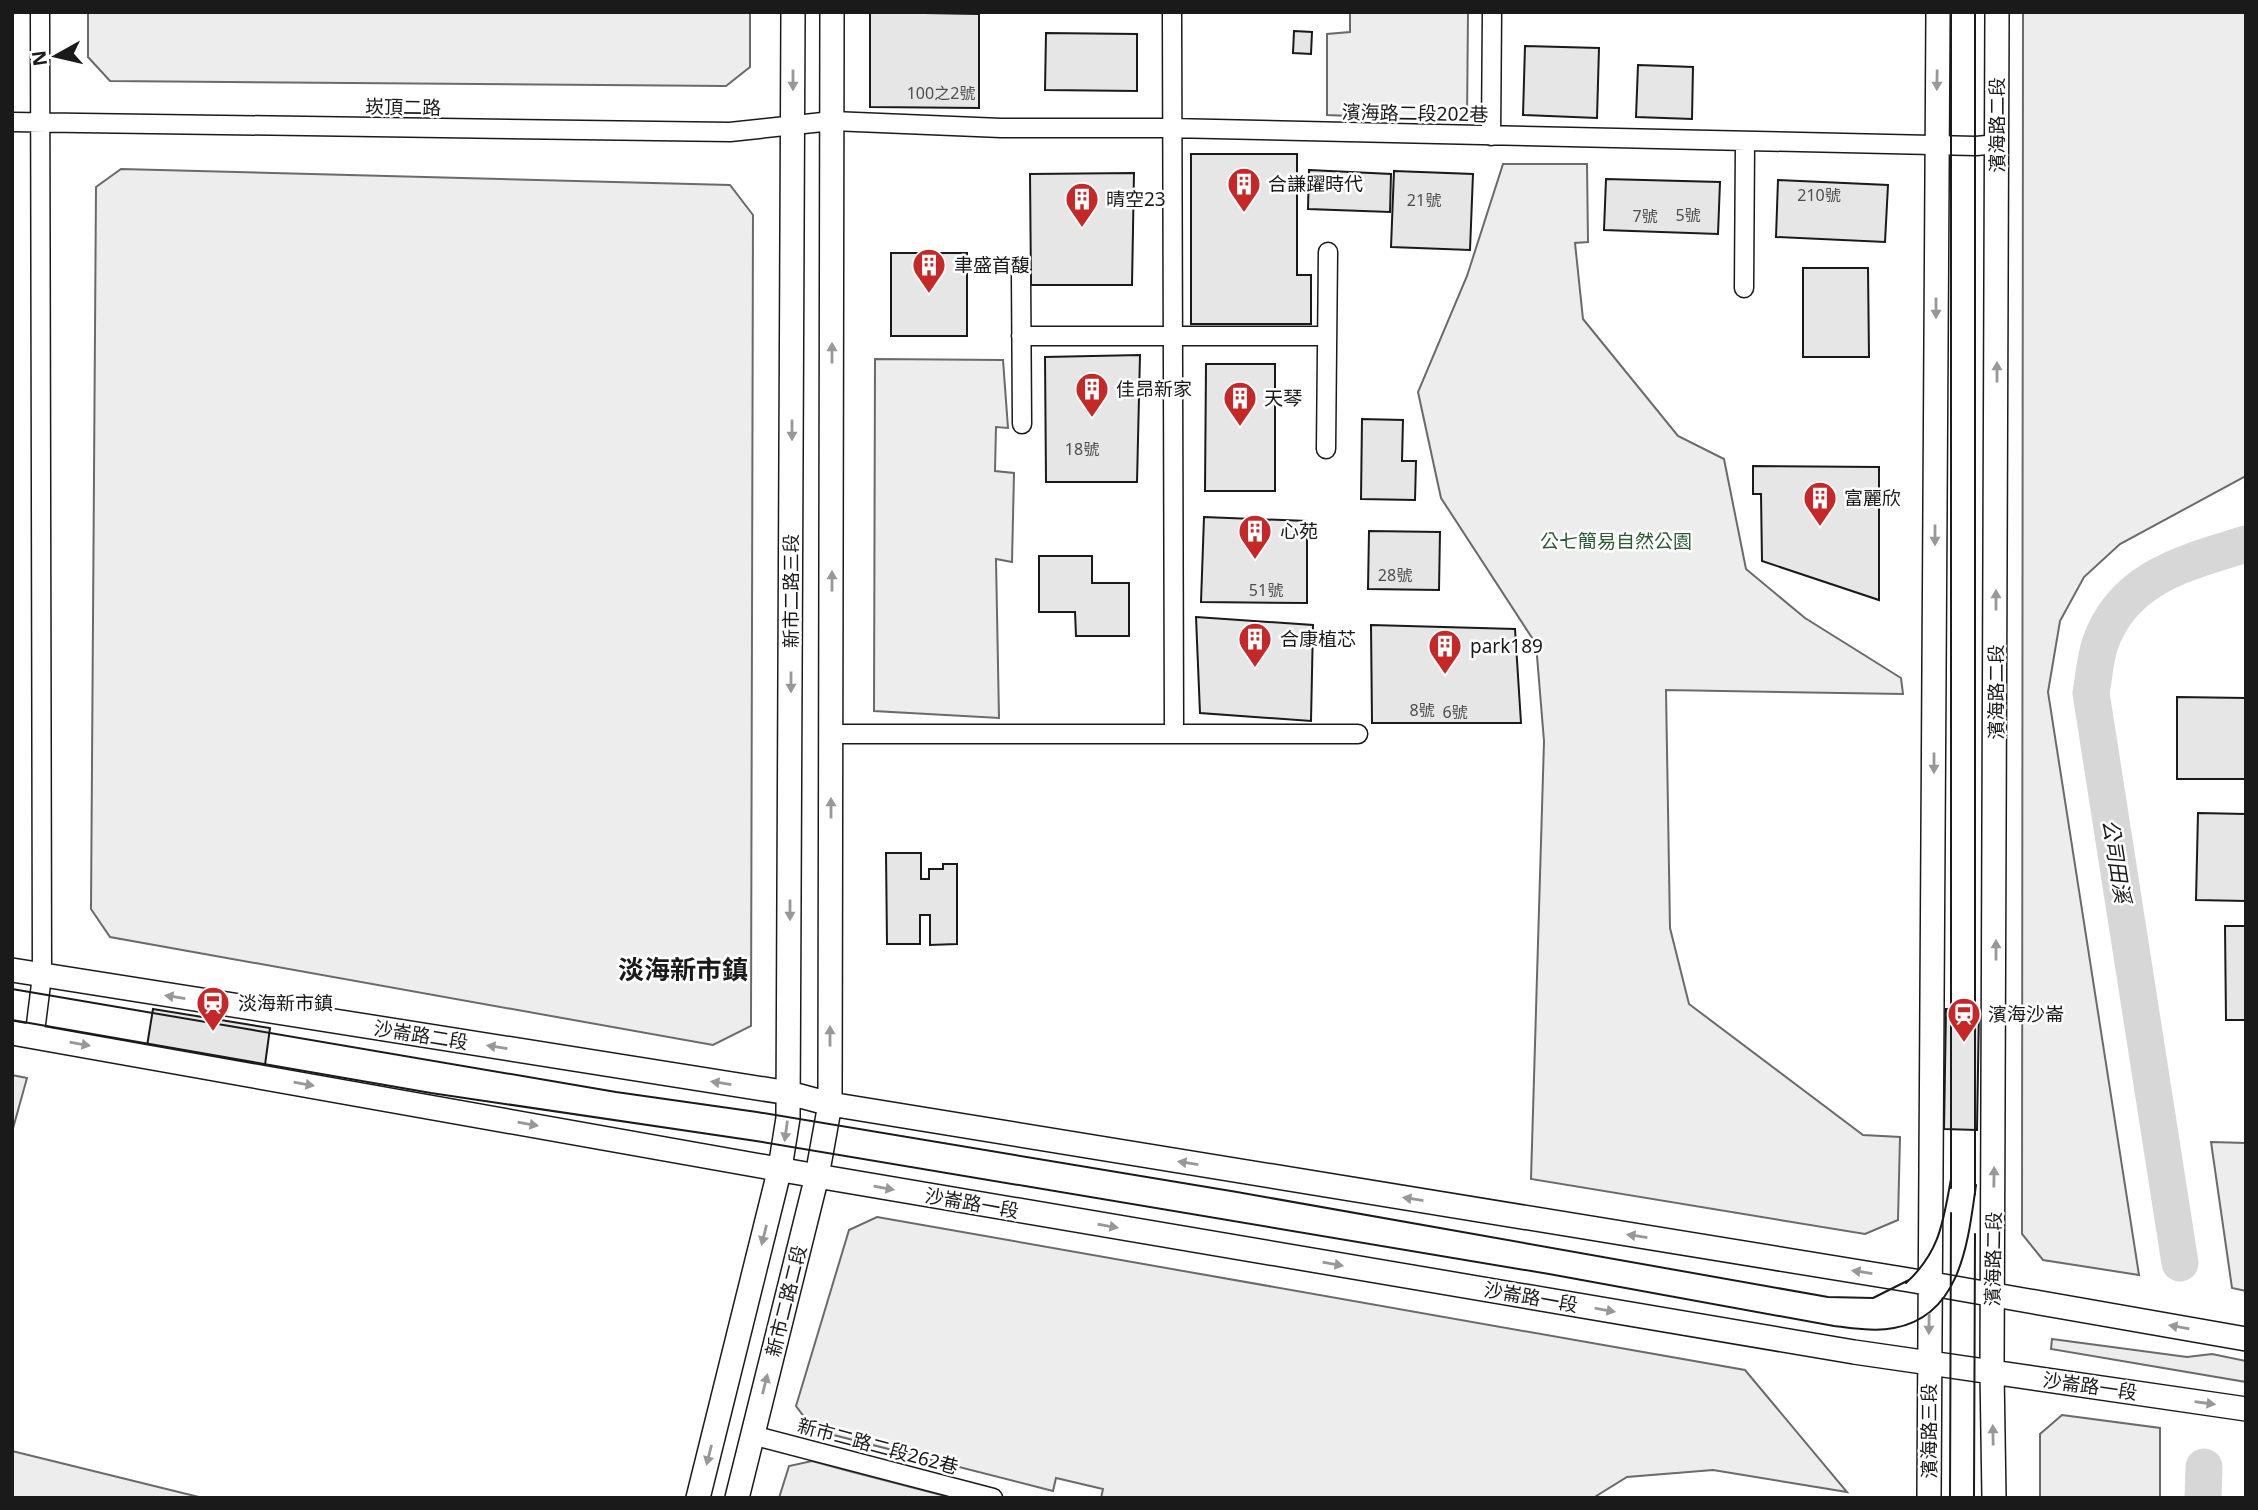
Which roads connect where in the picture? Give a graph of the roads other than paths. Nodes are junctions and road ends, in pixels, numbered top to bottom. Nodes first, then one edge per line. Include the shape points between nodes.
1 (40, 12) edge
2 (793, 12) edge
3 (832, 12) edge
4 (1172, 12) edge
5 (1492, 12) edge
6 (1938, 12) edge
7 (1997, 12) edge
8 (832, 121) junction
9 (12, 122) edge
10 (40, 122) junction
11 (793, 127) junction
12 (1170, 128) junction
13 (1491, 136) junction
14 (1745, 143) junction
15 (1998, 144) junction
16 (1936, 145) junction
17 (1328, 252) dead end
18 (1021, 273) dead end
19 (1744, 288) dead end
20 (1021, 336) junction
21 (1174, 336) junction
22 (1327, 336) junction
23 (1021, 424) dead end
24 (1326, 449) dead end
25 (1174, 732) junction
26 (832, 734) junction
27 (1358, 734) dead end
28 (12, 970) edge
29 (42, 976) junction
30 (22, 1034) edge
31 (789, 1093) junction
32 (830, 1104) junction
33 (780, 1168) junction
34 (817, 1176) junction
35 (1929, 1284) junction
36 (1993, 1294) junction
37 (2246, 1339) edge
38 (1928, 1364) junction
39 (1992, 1372) junction
40 (2246, 1409) edge
41 (752, 1436) junction
42 (698, 1498) edge
43 (737, 1498) edge
44 (993, 1498) edge
45 (1930, 1498) edge
46 (1994, 1498) edge

1 - 10 street
2 -> 11 street, 新市二路三段
3 - 8 street
4 - 12 street
5 - 13 street
6 -> 16 street
7 - 15 street, 濱海路二段
8 - 11 street, 崁頂二路
8 - 12 street, 濱海路二段202巷
26 -> 8 street
9 - 10 street, 崁頂二路
10 - 11 street, 崁頂二路 via 730,132
10 - 29 street
11 -> 31 street, 新市二路三段
12 - 13 street, 濱海路二段202巷
12 - 21 street
13 - 14 street, 濱海路二段202巷
14 - 16 street, 濱海路二段202巷
14 - 19 street
15 - 16 street, 濱海路二段202巷
36 -> 15 street, 濱海路二段
16 -> 35 street
17 - 22 street
18 - 20 street
20 - 21 street
20 - 23 street
21 - 22 street
21 - 25 street
22 - 24 street
25 - 26 street
25 - 27 street
32 -> 26 street
28 - 29 street, 沙崙路二段
29 - 30 street via 36,1024
31 -> 29 street, 沙崙路二段
30 -> 33 street
31 - 32 street, 沙崙路二段
31 -> 33 street, 新市二路三段
32 - 34 street, 新市二路二段
35 -> 32 street
33 - 34 street
33 -> 42 street, 新市二路二段
34 -> 38 street, 沙崙路一段
41 -> 34 street, 新市二路二段
35 - 36 street
35 -> 38 street, 濱海路三段
37 -> 36 street
36 - 39 street, 濱海路二段
38 - 39 street, 沙崙路一段
38 - 45 street, 濱海路三段
39 -> 40 street, 沙崙路一段
46 -> 39 street
41 - 43 street, 新市二路二段
41 - 44 street, 新市二路二段262巷

